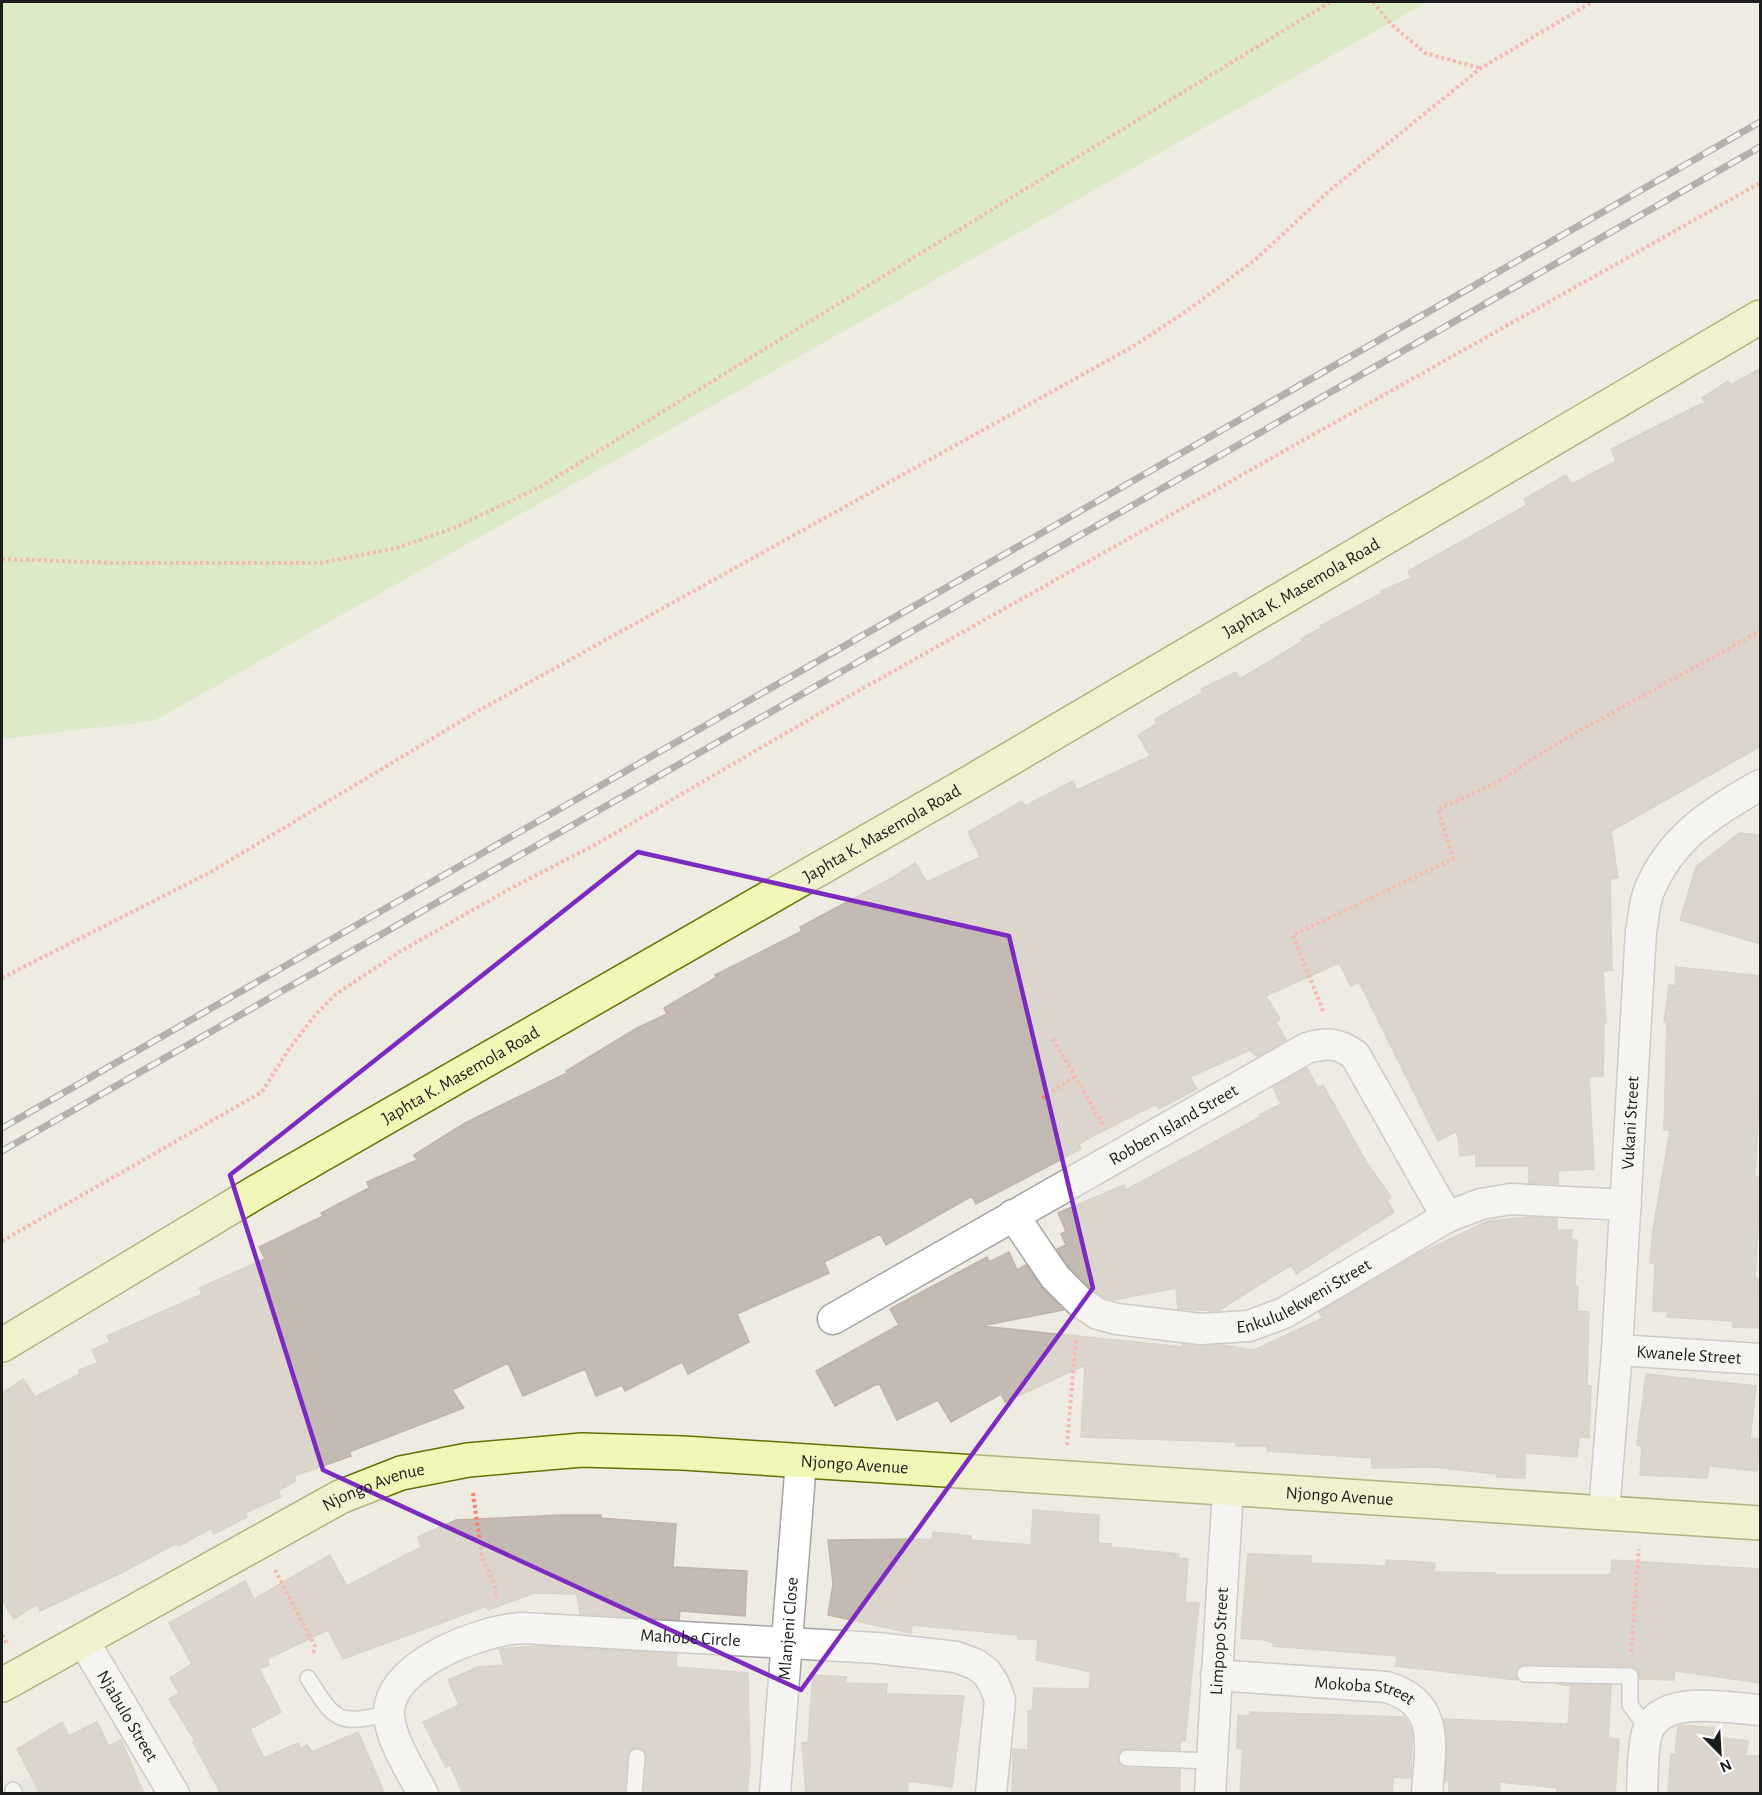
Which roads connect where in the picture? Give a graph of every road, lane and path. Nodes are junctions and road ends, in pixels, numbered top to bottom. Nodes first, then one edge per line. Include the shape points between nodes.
1 (1330, 2) edge
2 (1373, 2) edge
3 (1592, 2) edge
4 (1481, 68) junction
5 (1761, 183) edge
6 (1761, 317) edge
7 (2, 559) edge
8 (1761, 631) edge
9 (1761, 785) edge
10 (2, 978) edge
11 (1053, 1039) dead end
12 (1336, 1044) junction
13 (1074, 1077) junction
14 (1041, 1098) dead end
15 (1122, 1154) junction
16 (1626, 1205) junction
17 (1014, 1215) junction
18 (1448, 1217) junction
19 (2, 1241) edge
20 (1080, 1302) junction
21 (832, 1319) dead end
22 (2, 1345) edge
23 (1617, 1350) junction
24 (1761, 1359) edge
25 (468, 1460) junction
26 (801, 1461) junction
27 (1064, 1478) junction
28 (1228, 1489) junction
29 (1604, 1512) junction
30 (1761, 1523) edge
31 (259, 1540) junction
32 (1639, 1543) dead end
33 (502, 1629) junction
34 (83, 1640) junction
35 (785, 1644) junction
36 (1525, 1674) dead end
37 (1216, 1675) junction
38 (1630, 1676) junction
39 (308, 1678) joint
40 (2, 1686) edge
41 (1761, 1710) edge
42 (389, 1713) junction
43 (1654, 1720) junction
44 (637, 1757) dead end
45 (1127, 1758) dead end
46 (1212, 1761) junction
47 (423, 1793) edge
48 (174, 1794) edge
49 (634, 1794) edge
50 (775, 1794) edge
51 (991, 1794) edge
52 (1210, 1794) edge
53 (1427, 1794) edge
54 (1642, 1794) edge

1 - 7 path via 540,487 456,527 397,548 320,563
2 - 4 path via 1391,24 1425,53
3 - 4 path
4 - 10 path via 1329,191 1255,260 1132,347 478,711 209,873
5 - 19 path via 401,951 336,994 315,1014 262,1092
6 - 22 main road, Japhta K. Masemola Road via 953,792 258,1191
8 - 12 path via 1563,740 1496,783 1438,809 1453,859 1293,935
9 - 16 street, Vukani Street via 1690,830 1668,857 1649,892 1641,932
11 - 13 path
12 - 15 street, Robben Island Street via 1307,1048
12 - 18 street via 1355,1055
13 - 14 path
13 - 15 path
15 - 17 street, Robben Island Street
16 - 18 street, Enkululekweni Street via 1511,1199 1481,1204
16 - 23 street, Vukani Street
17 - 20 street, Enkululekweni Street via 1055,1277
17 - 21 street, Robben Island Street
18 - 20 street, Enkululekweni Street via 1284,1313 1249,1326 1201,1329 1116,1319 1098,1314
20 - 27 path
23 - 24 street, Kwanele Street
23 - 29 street, Vukani Street
25 - 26 main road, Njongo Avenue via 582,1450
25 - 31 main road, Njongo Avenue via 401,1473 350,1492
25 - 33 path via 482,1557 495,1586
26 - 27 main road, Njongo Avenue
26 - 35 street, Mlanjeni Close
27 - 28 main road, Njongo Avenue
28 - 29 main road, Njongo Avenue
28 - 37 street, Limpopo Street
29 - 30 main road, Njongo Avenue
31 - 34 main road, Njongo Avenue
31 - 39 path via 315,1646
32 - 38 path
33 - 35 street, Mahobe Circle
33 - 42 street, Mahobe Circle via 423,1663 396,1686
34 - 40 main road, Njongo Avenue
34 - 48 street, Njabulo Street
35 - 50 street, Mlanjeni Close
35 - 51 street, Mahobe Circle via 956,1657 975,1664 994,1684 1000,1700
36 - 38 lane
37 - 46 street, Limpopo Street
37 - 53 street, Mokoba Street via 1386,1687 1405,1693 1420,1707 1431,1739
38 - 43 lane via 1630,1705 1641,1719
39 - 42 lane via 336,1716 362,1720
41 - 43 street via 1682,1706
42 - 47 street via 393,1733
43 - 54 street via 1647,1733
44 - 49 lane
45 - 46 lane
46 - 52 street, Limpopo Street

